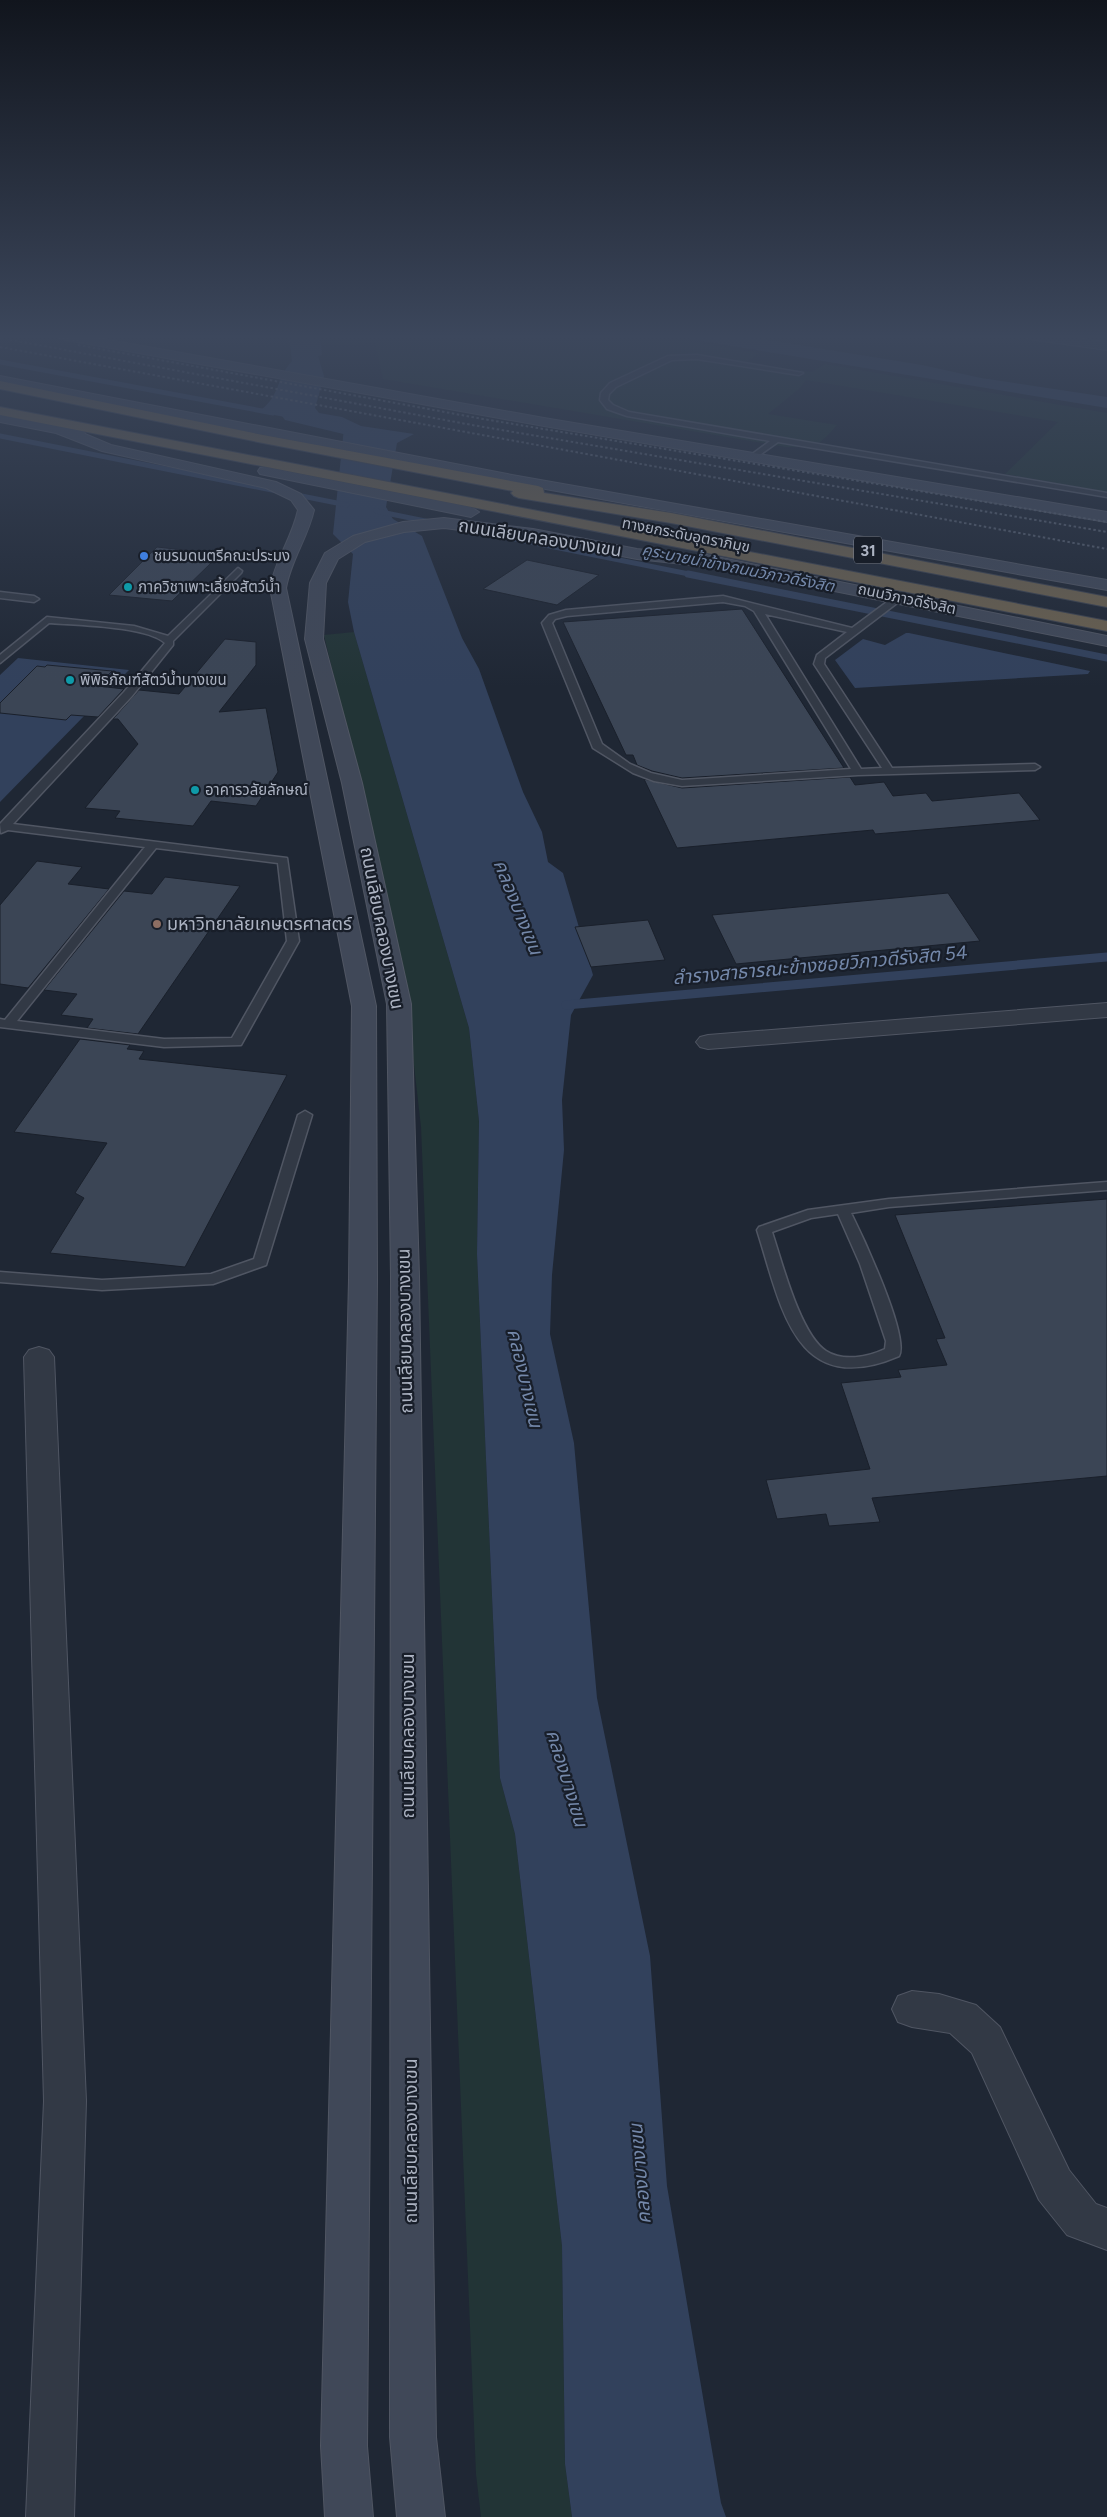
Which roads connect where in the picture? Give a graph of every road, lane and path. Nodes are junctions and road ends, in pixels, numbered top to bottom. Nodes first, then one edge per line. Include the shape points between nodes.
1 (129, 452) edge
2 (186, 452) edge
3 (201, 452) edge
4 (251, 452) edge
5 (310, 452) edge
6 (353, 452) edge
7 (728, 452) edge
8 (760, 452) edge
9 (856, 452) edge
10 (754, 457) junction
11 (401, 462) junction
12 (311, 475) junction
13 (400, 493) junction
14 (1107, 495) edge
15 (629, 506) junction
16 (1107, 518) edge
17 (794, 528) junction
18 (640, 535) junction
19 (719, 563) junction
20 (238, 570) dead end
21 (840, 585) junction
22 (1107, 585) edge
23 (1107, 594) edge
24 (0, 595) edge
25 (34, 599) dead end
26 (892, 602) junction
27 (1107, 602) edge
28 (758, 609) junction
29 (1107, 614) edge
30 (1107, 626) edge
31 (854, 632) junction
32 (170, 640) junction
33 (1107, 640) edge
34 (0, 660) edge
35 (1035, 767) dead end
36 (889, 771) junction
37 (858, 772) junction
38 (3, 829) edge
39 (153, 844) junction
40 (1107, 1010) edge
41 (4, 1024) edge
42 (708, 1042) dead end
43 (305, 1115) dead end
44 (1107, 1186) edge
45 (843, 1210) junction
46 (0, 1277) edge
47 (38, 1357) dead end
48 (912, 2009) dead end
49 (1107, 2229) edge
50 (50, 2517) edge
51 (349, 2517) edge
52 (420, 2517) edge

1 - 51 main road, ถนนเลียบคลองบางเขน via 271,485 296,496 306,510 303,526 287,554 278,588 364,1006 363,1300 344,2446
2 - 12 main road, ถนนวิภาวดีรังสิต / 31
3 - 12 highway, ถนนวิภาวดีรังสิต / 31
4 - 29 highway, ทางยกระดับอุตราภิมุข / 31
5 - 27 highway, ทางยกระดับอุตราภิมุข / 31
6 - 11 highway, 31
7 - 10 main road
8 - 10 lane
9 - 14 lane
10 - 16 main road
11 - 15 highway, 31
11 - 17 main road, 31
12 - 13 main road, ถนนวิภาวดีรังสิต / 31
13 - 18 highway, ถนนวิภาวดีรังสิต / 31
13 - 19 main road, ถนนวิภาวดีรังสิต / 31
15 - 17 highway
15 - 23 highway, 31
17 - 22 main road, 31
18 - 21 highway
18 - 30 highway, ถนนวิภาวดีรังสิต / 31
19 - 21 main road, ถนนวิภาวดีรังสิต / 31
19 - 52 main road, ถนนเลียบคลองบางเขน via 637,554 533,534 444,523 403,527 359,539 330,556 318,583 314,638 352,783 399,1004 405,1296 413,2437
20 - 32 lane
21 - 26 main road, ถนนวิภาวดีรังสิต / 31
24 - 25 lane
26 - 31 lane
26 - 33 main road, ถนนวิภาวดีรังสิต / 31
28 - 31 lane
28 - 37 lane
28 - 37 lane via 723,599 566,614 552,617 547,623 597,746 628,767 657,780 682,784
31 - 36 lane via 824,652 819,664
32 - 34 lane via 147,630 47,620
32 - 38 lane via 128,694
35 - 36 lane
36 - 37 lane
38 - 39 lane
39 - 41 lane
39 - 41 lane via 283,860 293,941 236,1042 164,1044
40 - 42 street
43 - 46 lane via 262,1262 213,1279 102,1285
44 - 45 lane via 889,1203
45 - 45 lane via 868,1264 894,1341 892,1352 881,1358 853,1362 818,1353 800,1332 764,1230 808,1214
47 - 50 street via 65,2100
48 - 49 street via 962,2018 986,2040 1054,2185 1082,2220

